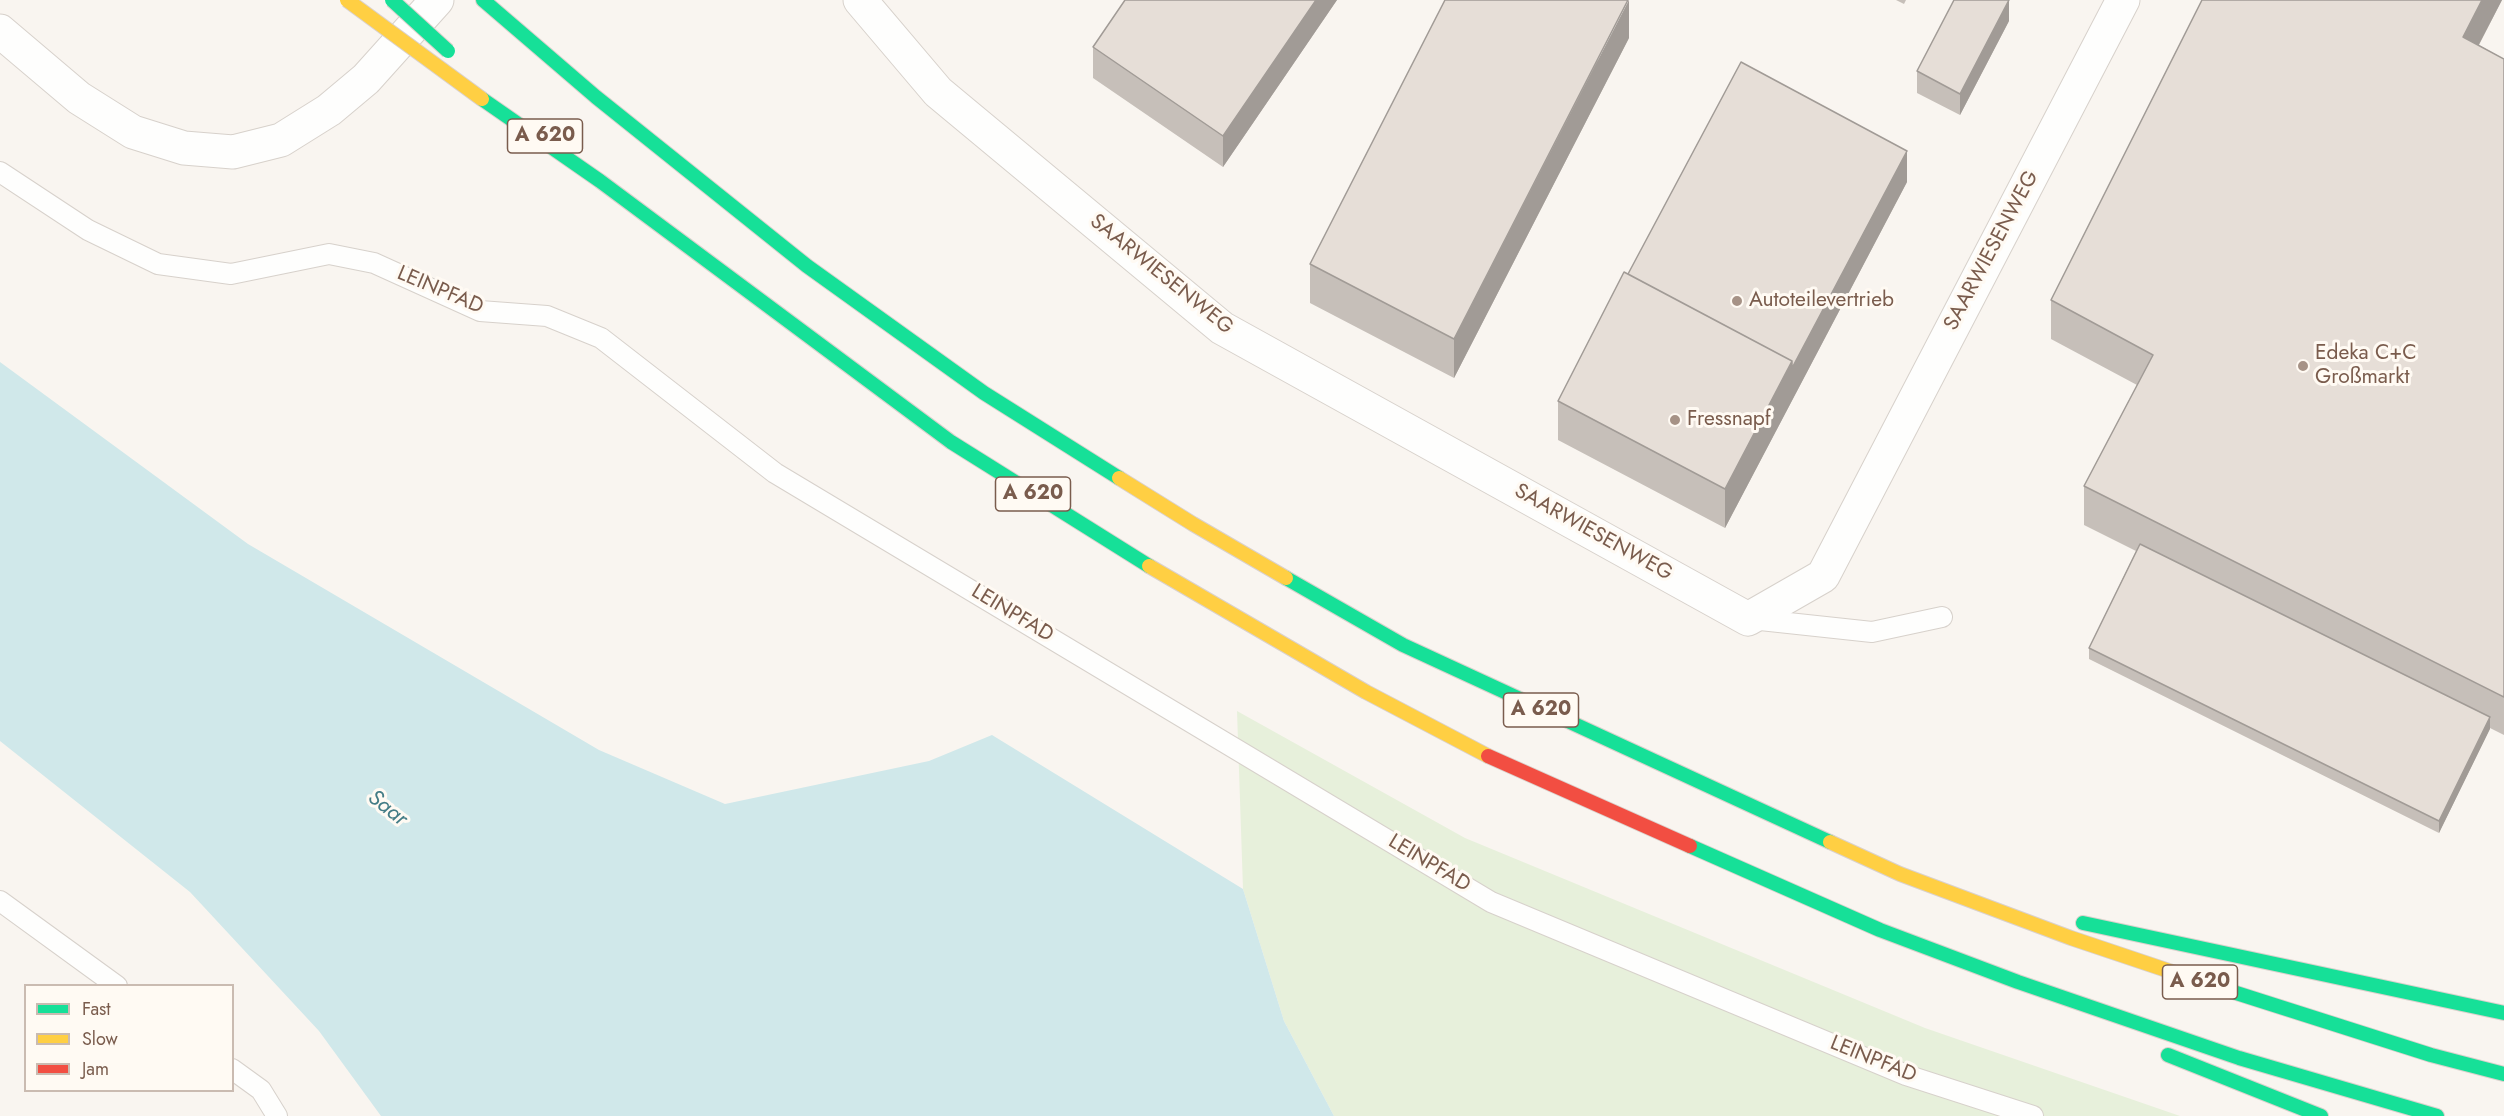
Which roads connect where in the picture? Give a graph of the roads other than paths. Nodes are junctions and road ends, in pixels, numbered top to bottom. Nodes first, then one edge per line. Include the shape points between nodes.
1 (347, 0) edge
2 (392, 0) edge
3 (438, 0) edge
4 (483, 0) edge
5 (502, 0) edge
6 (860, 0) edge
7 (2123, 0) edge
8 (0, 31) edge
9 (538, 43) junction
10 (458, 60) dead end
11 (0, 172) edge
12 (1942, 617) dead end
13 (1748, 619) junction
14 (1900, 874) junction
15 (0, 901) edge
16 (2036, 910) dead end
17 (2070, 920) dead end
18 (2018, 982) junction
19 (114, 984) edge
20 (2504, 1013) edge
21 (2129, 1036) dead end
22 (2159, 1050) dead end
23 (234, 1070) edge
24 (2504, 1074) edge
25 (278, 1116) edge
26 (2033, 1116) edge
27 (2321, 1116) edge
28 (2437, 1116) edge

1 - 18 highway, A 620, bridge via 485,91 600,182 951,442 1163,575 1366,692 1497,761 1880,930
2 - 10 highway, bridge
3 - 8 street via 366,79 329,110 281,140 233,152 184,148 133,132 79,98
4 - 9 highway, A 620
5 - 9 highway
6 - 13 street, SAARWIESENWEG via 938,92 1222,328
7 - 13 street, SAARWIESENWEG via 1823,576
9 - 14 highway, A 620 via 596,97 807,266 984,393 1193,524 1403,645
11 - 26 lane, LEINPFAD via 88,230 158,264 231,274 329,254 374,262 480,311 547,316 601,338 775,473 1491,902 1906,1075
12 - 13 lane via 1872,632
14 - 16 highway
14 - 24 highway, A 620 via 2071,938 2260,1002
15 - 19 lane
17 - 20 highway
18 - 21 highway
18 - 28 highway, A 620 via 2239,1058
22 - 27 highway
23 - 25 lane via 261,1090

